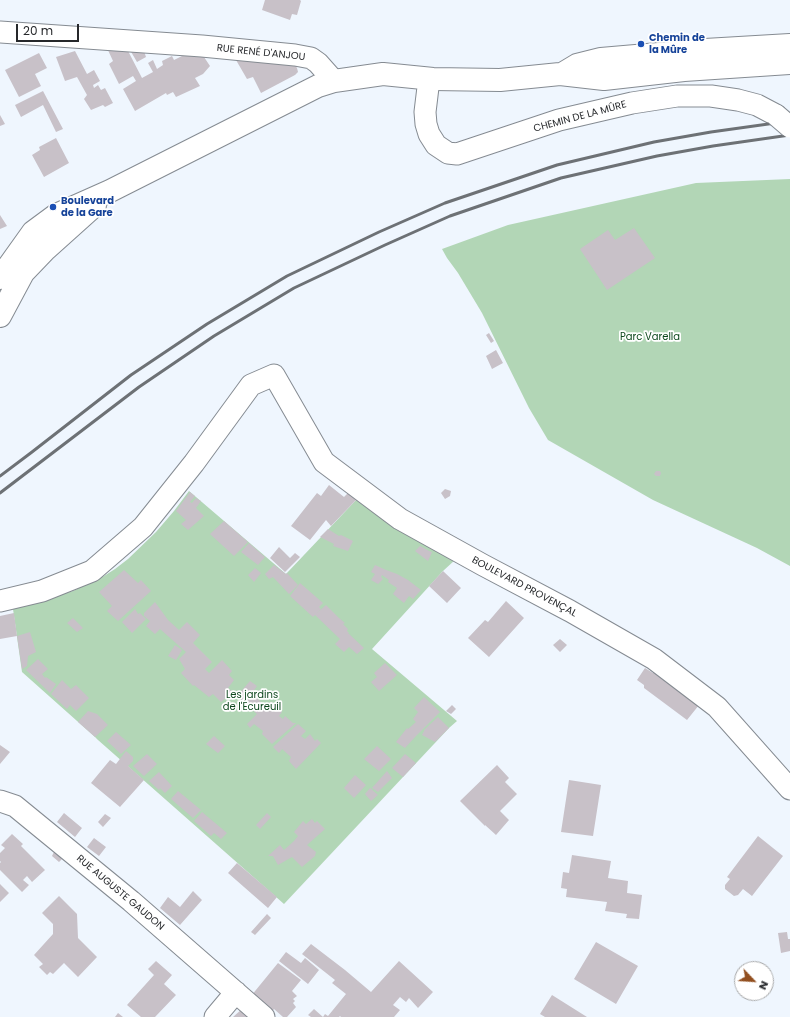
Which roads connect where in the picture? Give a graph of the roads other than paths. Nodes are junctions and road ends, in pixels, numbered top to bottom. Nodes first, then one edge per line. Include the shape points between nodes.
1 (0, 32) edge
2 (790, 45) edge
3 (790, 63) edge
4 (733, 67) junction
5 (790, 72) edge
6 (560, 74) junction
7 (428, 79) junction
8 (334, 82) junction
9 (783, 121) edge
10 (110, 191) junction
11 (5, 275) edge
12 (0, 316) edge
13 (0, 602) edge
14 (790, 789) edge
15 (0, 801) edge
16 (236, 992) junction
17 (215, 1017) edge
18 (264, 1017) edge

1 - 8 street, RUE RENÉ D'ANJOU via 295,55 311,58
2 - 6 main road via 601,59 577,65
3 - 4 main road
4 - 5 street
4 - 6 main road via 604,79
6 - 7 main road via 500,80
7 - 8 main road via 383,74
7 - 9 street, CHEMIN DE LA MÛRE via 426,124 436,145 448,153 457,154 559,120 632,103 677,96 711,96 738,100 756,105
8 - 10 main road via 318,86
10 - 11 main road via 46,249 24,274
10 - 11 main road via 56,215 33,232
11 - 12 main road
13 - 14 street, BOULEVARD PROVENÇAL via 42,591 92,571 143,527 251,385 274,375 324,462 400,519 654,659 717,707
15 - 16 street, RUE AUGUSTE GAUDON via 15,806 131,901
16 - 17 street
16 - 18 street, RUE AUGUSTE GAUDON

